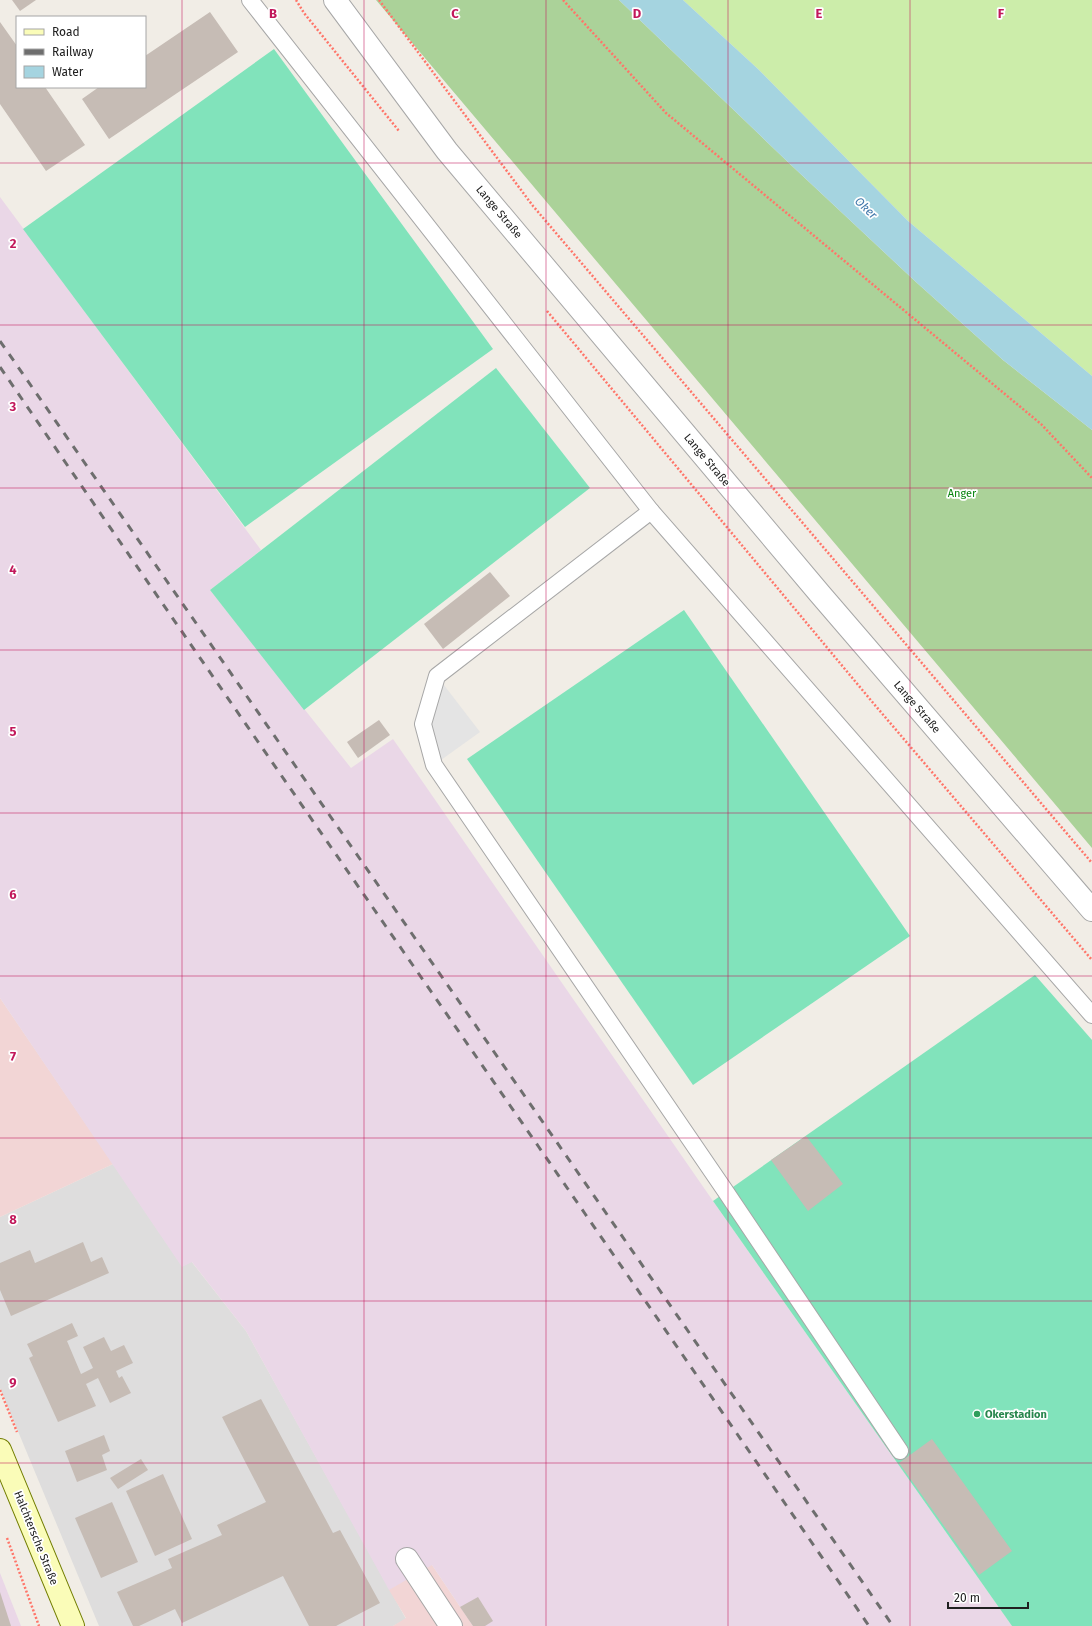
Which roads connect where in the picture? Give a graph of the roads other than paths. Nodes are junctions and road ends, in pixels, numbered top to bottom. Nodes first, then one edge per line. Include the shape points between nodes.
1 (250, 0) edge
2 (335, 0) edge
3 (651, 511) junction
4 (1092, 910) edge
5 (1092, 1016) edge
6 (0, 1450) edge
7 (900, 1451) dead end
8 (407, 1559) dead end
9 (73, 1626) edge
10 (451, 1626) edge

1 - 3 lane
2 - 4 street, Lange Straße via 447,151 820,594
3 - 5 lane
3 - 7 lane via 437,676 423,724 434,765
6 - 9 main road, Halchtersche Straße
8 - 10 street

